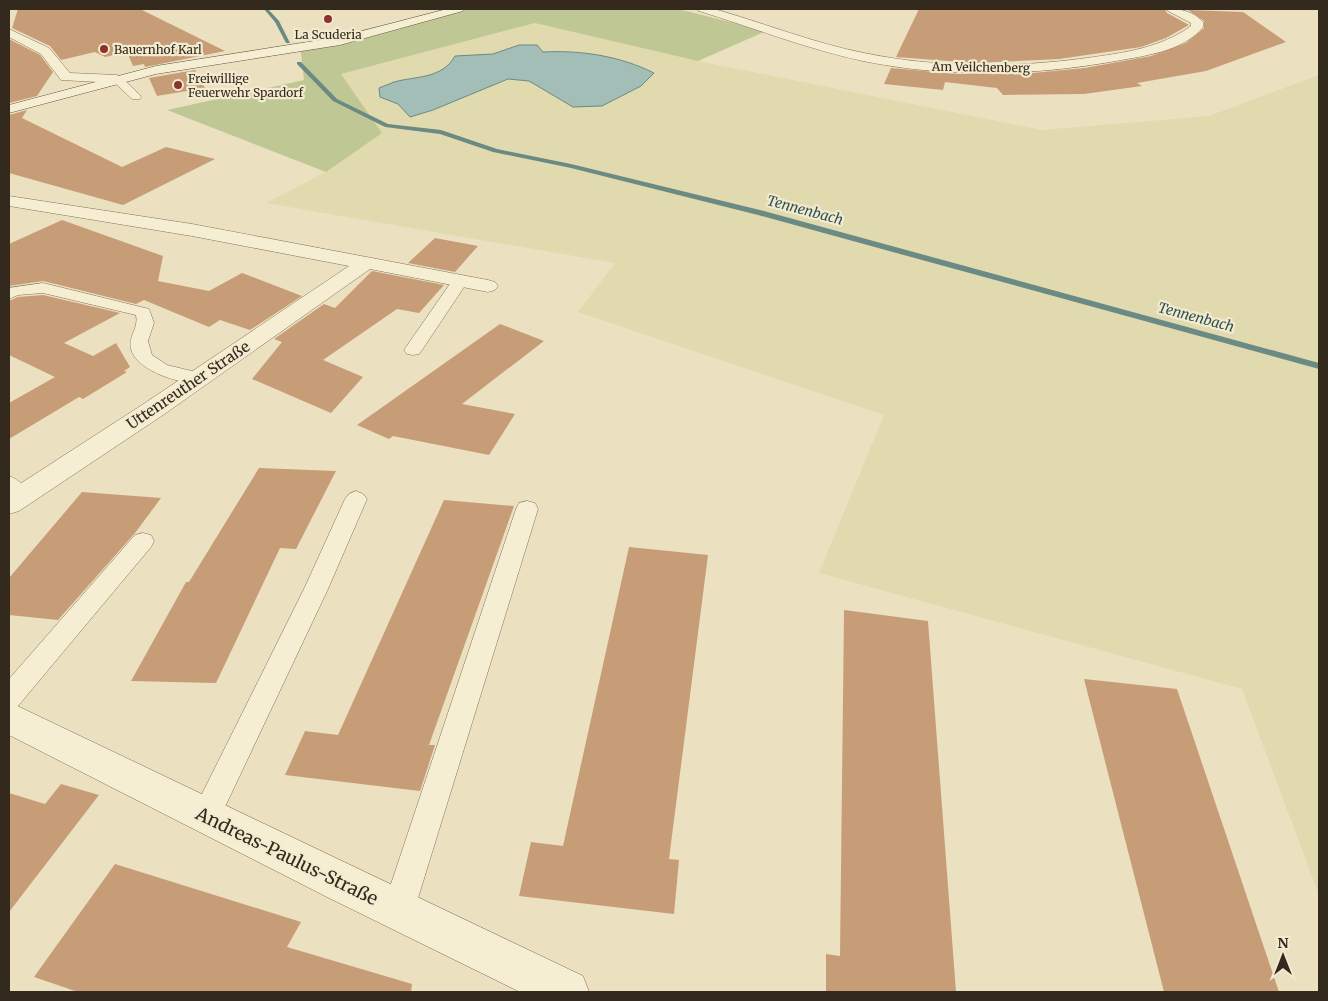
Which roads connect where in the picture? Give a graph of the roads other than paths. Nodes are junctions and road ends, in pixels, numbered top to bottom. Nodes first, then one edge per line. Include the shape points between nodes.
1 (459, 9) edge
2 (703, 9) edge
3 (1172, 9) edge
4 (9, 32) edge
5 (66, 77) junction
6 (117, 79) junction
7 (53, 96) junction
8 (136, 97) dead end
9 (9, 109) edge
10 (9, 201) edge
11 (366, 263) junction
12 (460, 281) junction
13 (488, 286) dead end
14 (9, 294) edge
15 (413, 350) dead end
16 (198, 378) junction
17 (13, 495) edge
18 (356, 499) dead end
19 (527, 509) dead end
20 (143, 541) dead end
21 (9, 698) edge
22 (9, 718) edge
23 (206, 816) junction
24 (398, 911) junction
25 (567, 992) edge

1 - 6 street via 331,43 179,66
2 - 3 street, Am Veilchenberg via 830,49 915,65 958,69 1068,65 1169,45 1197,27 1197,22 1191,17
4 - 5 street via 44,51
5 - 6 street
5 - 7 street via 64,86
6 - 7 street
6 - 8 lane
7 - 9 street
10 - 11 street via 192,230
11 - 12 street
11 - 16 street, Uttenreuther Straße
12 - 13 street
12 - 15 lane
14 - 16 lane via 43,288 143,312 146,323 139,340 142,354 156,368
16 - 17 street, Uttenreuther Straße
18 - 23 lane via 312,598
19 - 24 lane
20 - 21 lane
22 - 23 street, Andreas-Paulus-Straße
23 - 24 street, Andreas-Paulus-Straße
24 - 25 street, Andreas-Paulus-Straße

